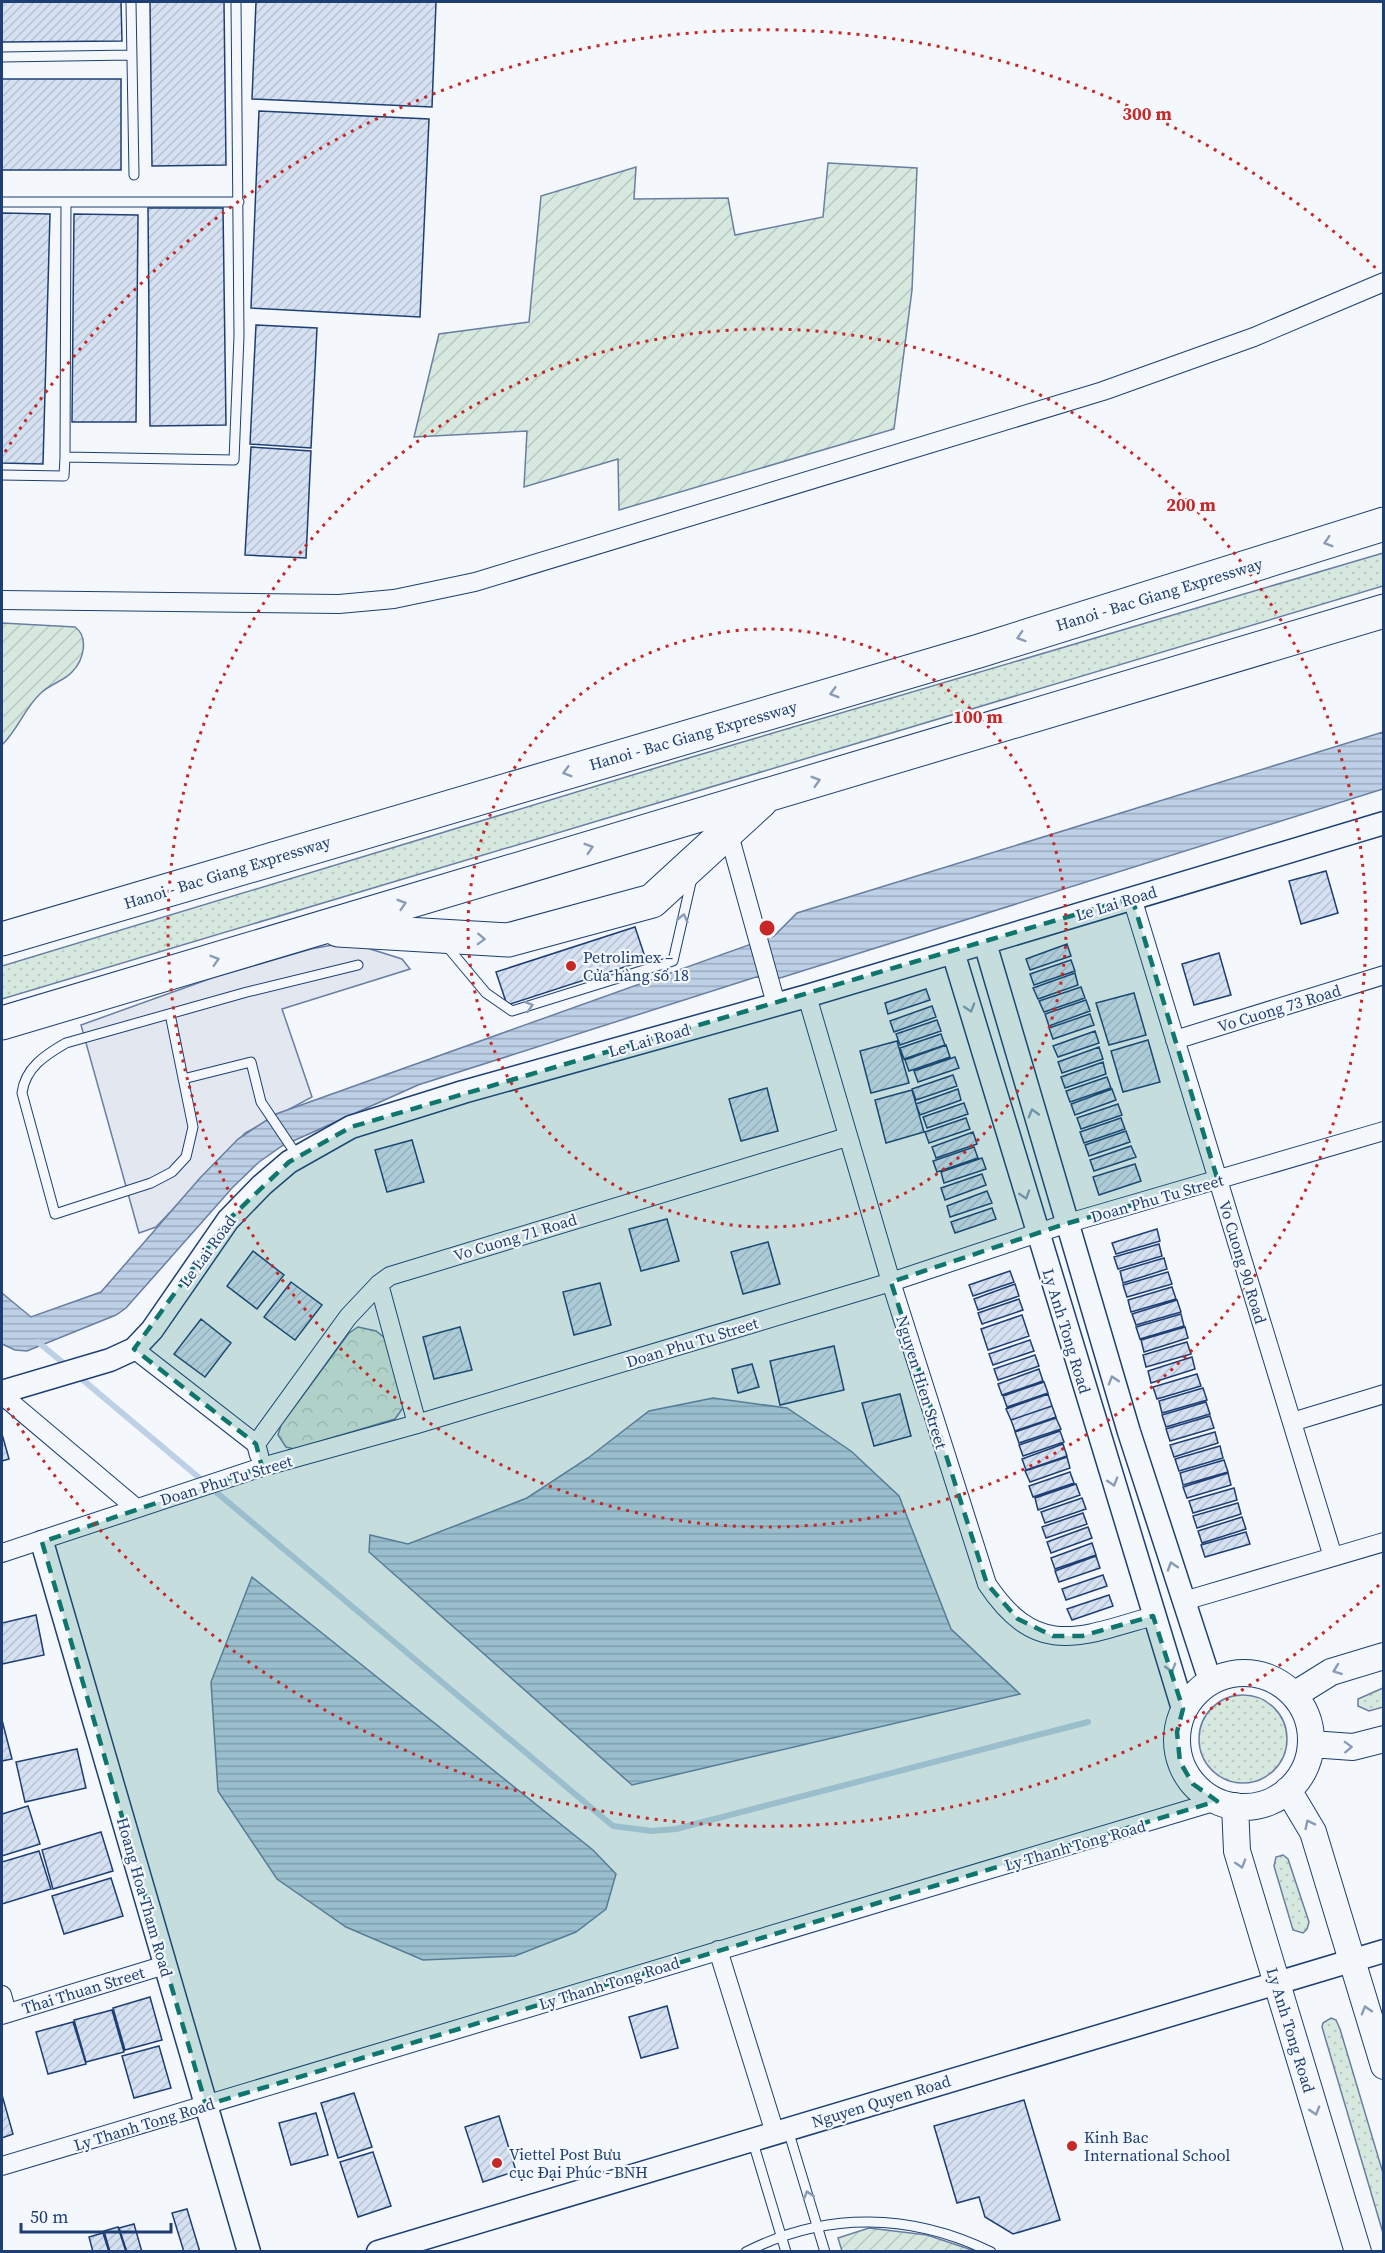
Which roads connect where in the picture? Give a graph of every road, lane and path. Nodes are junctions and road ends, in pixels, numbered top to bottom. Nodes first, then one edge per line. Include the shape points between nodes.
1 (131, 2) edge
2 (236, 2) edge
3 (132, 56) junction
4 (2, 57) edge
5 (134, 175) dead end
6 (2, 202) edge
7 (66, 202) junction
8 (239, 202) junction
9 (1383, 282) edge
10 (65, 457) junction
11 (2, 474) edge
12 (1381, 525) edge
13 (2, 600) edge
14 (1383, 611) edge
15 (768, 795) junction
16 (1383, 823) edge
17 (370, 830) junction
18 (728, 831) junction
19 (696, 861) junction
20 (1132, 898) junction
21 (2, 921) edge
22 (318, 928) junction
23 (440, 938) junction
24 (2, 939) edge
25 (985, 943) junction
26 (953, 952) junction
27 (358, 964) dead end
28 (1383, 975) edge
29 (159, 976) junction
30 (807, 996) junction
31 (776, 1004) junction
32 (170, 1014) junction
33 (2, 1023) edge
34 (1175, 1040) junction
35 (2, 1041) edge
36 (183, 1078) junction
37 (1383, 1131) edge
38 (848, 1137) junction
39 (296, 1155) junction
40 (1218, 1181) junction
41 (1065, 1224) junction
42 (1037, 1233) junction
43 (891, 1282) junction
44 (379, 1284) junction
45 (134, 1349) junction
46 (2, 1394) edge
47 (1383, 1394) edge
48 (1292, 1422) junction
49 (417, 1424) junction
50 (1128, 1432) junction
51 (1100, 1441) junction
52 (256, 1444) junction
53 (262, 1467) junction
54 (136, 1508) junction
55 (42, 1542) junction
56 (1383, 1542) edge
57 (2, 1553) edge
58 (1333, 1557) junction
59 (1184, 1601) junction
60 (1153, 1616) junction
61 (1383, 1656) edge
62 (1210, 1681) junction
63 (1294, 1695) junction
64 (1183, 1709) junction
65 (1383, 1739) edge
66 (1311, 1744) junction
67 (1288, 1790) junction
68 (1226, 1804) junction
69 (718, 1950) junction
70 (1383, 1951) edge
71 (1351, 1961) junction
72 (165, 1965) junction
73 (1277, 1983) junction
74 (2, 1995) edge
75 (4, 2014) edge
76 (1383, 2066) edge
77 (206, 2105) junction
78 (781, 2131) junction
79 (752, 2139) junction
80 (2, 2166) edge
81 (817, 2226) junction
82 (781, 2236) junction
83 (249, 2252) edge
84 (378, 2252) edge
85 (746, 2252) edge
86 (786, 2252) edge
87 (825, 2252) edge
88 (991, 2252) edge
89 (1358, 2252) edge

1 - 3 lane
2 - 8 lane
3 - 4 lane
3 - 5 lane
6 - 7 lane
7 - 8 lane
7 - 10 lane
8 - 10 lane via 234,460
9 - 13 street via 1254,337 1103,391 475,582 394,599 339,604
10 - 11 lane via 64,476
12 -> 17 highway, Hanoi - Bac Giang Expressway via 979,651
15 -> 14 highway
15 - 18 highway
22 -> 15 highway
16 - 20 street, Le Lai Road
17 - 21 highway via 275,839
17 - 24 highway, Hanoi - Bac Giang Expressway
18 - 19 highway
18 - 31 street
23 -> 19 highway via 508,940 652,901
23 -> 19 lane via 486,993 512,1011 673,961
20 - 25 street, Le Lai Road
20 - 34 street, Vo Cuong 90 Road
22 - 23 highway
29 -> 22 highway
25 - 26 street, Le Lai Road
41 -> 25 street, Ly Anh Tong Road
26 - 30 street, Le Lai Road
26 -> 42 street, Ly Anh Tong Road
27 - 32 lane
28 - 34 street, Vo Cuong 73 Road
29 - 33 highway
29 - 35 highway via 64,1022
30 - 31 street, Le Lai Road
30 - 38 street, Nguyen Hien Street
31 - 39 street, Le Lai Road via 351,1127
32 - 36 lane
32 - 36 lane via 66,1043 46,1055 24,1080 22,1094 55,1214 151,1183 172,1172 186,1156 193,1127
34 - 40 street, Vo Cuong 90 Road
36 - 39 lane via 251,1062 261,1102
37 - 40 street, Doan Phu Tu Street
38 - 43 street, Nguyen Hien Street
38 - 44 street, Vo Cuong 71 Road via 405,1270
39 - 45 street, Le Lai Road via 228,1220 152,1330
40 - 41 street, Doan Phu Tu Street
40 - 48 street, Vo Cuong 90 Road
41 - 42 street, Doan Phu Tu Street
50 -> 41 street, Ly Anh Tong Road
42 - 43 street, Doan Phu Tu Street
42 - 51 street, Ly Anh Tong Road
43 - 49 street, Doan Phu Tu Street
43 - 60 street, Nguyen Hien Street via 982,1572 991,1590 1030,1628 1053,1636 1082,1636
44 - 49 street
44 - 52 street, Vo Cuong 71 Road via 348,1317
45 - 46 street, Le Lai Road
45 - 52 street
46 - 54 street
47 - 48 street
48 - 58 street, Vo Cuong 90 Road
49 - 53 street, Doan Phu Tu Street
50 - 51 street
59 -> 50 street, Ly Anh Tong Road
51 -> 60 street, Ly Anh Tong Road
52 - 53 street
53 - 54 street, Doan Phu Tu Street
54 - 55 street, Doan Phu Tu Street
55 - 57 street, Doan Phu Tu Street
55 - 72 street, Hoang Hoa Tham Road
56 - 58 street
58 - 59 street
59 - 62 street, Ly Anh Tong Road
60 -> 64 street, Ly Anh Tong Road
61 -> 63 main road via 1331,1672
62 - 63 main road via 1233,1673 1256,1673 1277,1681
62 - 64 main road
63 - 66 main road via 1306,1715
64 - 68 main road via 1176,1732 1180,1762 1192,1784
66 -> 65 main road via 1353,1747
66 - 67 main road via 1306,1766
67 - 68 main road via 1262,1804
71 -> 67 main road via 1313,1832
68 - 69 street, Ly Thanh Tong Road
68 -> 73 main road, Ly Anh Tong Road
69 - 77 street, Ly Thanh Tong Road
69 - 78 street
70 - 71 street, Nguyen Quyen Road
71 - 73 street, Nguyen Quyen Road
76 -> 71 main road
72 - 75 street, Thai Thuan Street
72 - 77 street, Hoang Hoa Tham Road
73 - 78 street, Nguyen Quyen Road
73 -> 89 main road, Ly Anh Tong Road
74 - 75 street
77 - 80 street, Ly Thanh Tong Road
77 - 83 street, Hoang Hoa Tham Road
78 - 79 street, Nguyen Quyen Road
81 -> 78 lane
79 - 82 lane
79 - 84 street, Nguyen Quyen Road
81 - 82 lane
81 - 87 lane
81 - 88 lane via 877,2221 907,2224 965,2239
82 - 85 lane
82 - 86 lane

